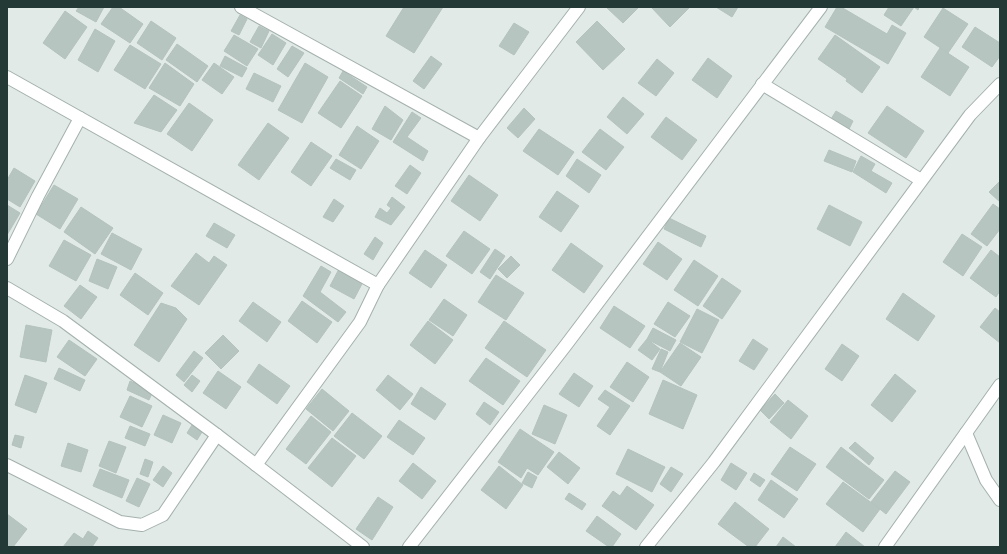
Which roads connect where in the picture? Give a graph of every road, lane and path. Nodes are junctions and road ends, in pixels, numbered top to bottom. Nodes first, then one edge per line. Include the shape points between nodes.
1 (241, 7) edge
2 (579, 7) edge
3 (821, 7) edge
4 (7, 77) edge
5 (762, 84) junction
6 (1000, 84) edge
7 (80, 118) junction
8 (479, 138) junction
9 (921, 180) junction
10 (7, 259) edge
11 (378, 285) junction
12 (7, 288) edge
13 (1000, 385) edge
14 (966, 433) junction
15 (217, 436) junction
16 (256, 465) junction
17 (7, 466) edge
18 (1000, 500) edge
19 (363, 547) edge
20 (409, 547) edge
21 (646, 547) edge
22 (885, 547) edge

1 - 8 street
2 - 8 street
3 - 5 street
4 - 7 street
5 - 9 street
5 - 20 street via 566,345
6 - 9 street via 970,114
7 - 10 street
7 - 11 street
8 - 11 street
9 - 21 street via 714,462
11 - 16 street via 360,322
12 - 15 street via 63,321
13 - 14 street
14 - 18 street via 986,480
14 - 22 street
15 - 16 street
15 - 17 street via 163,515 142,525 120,522
16 - 19 street

